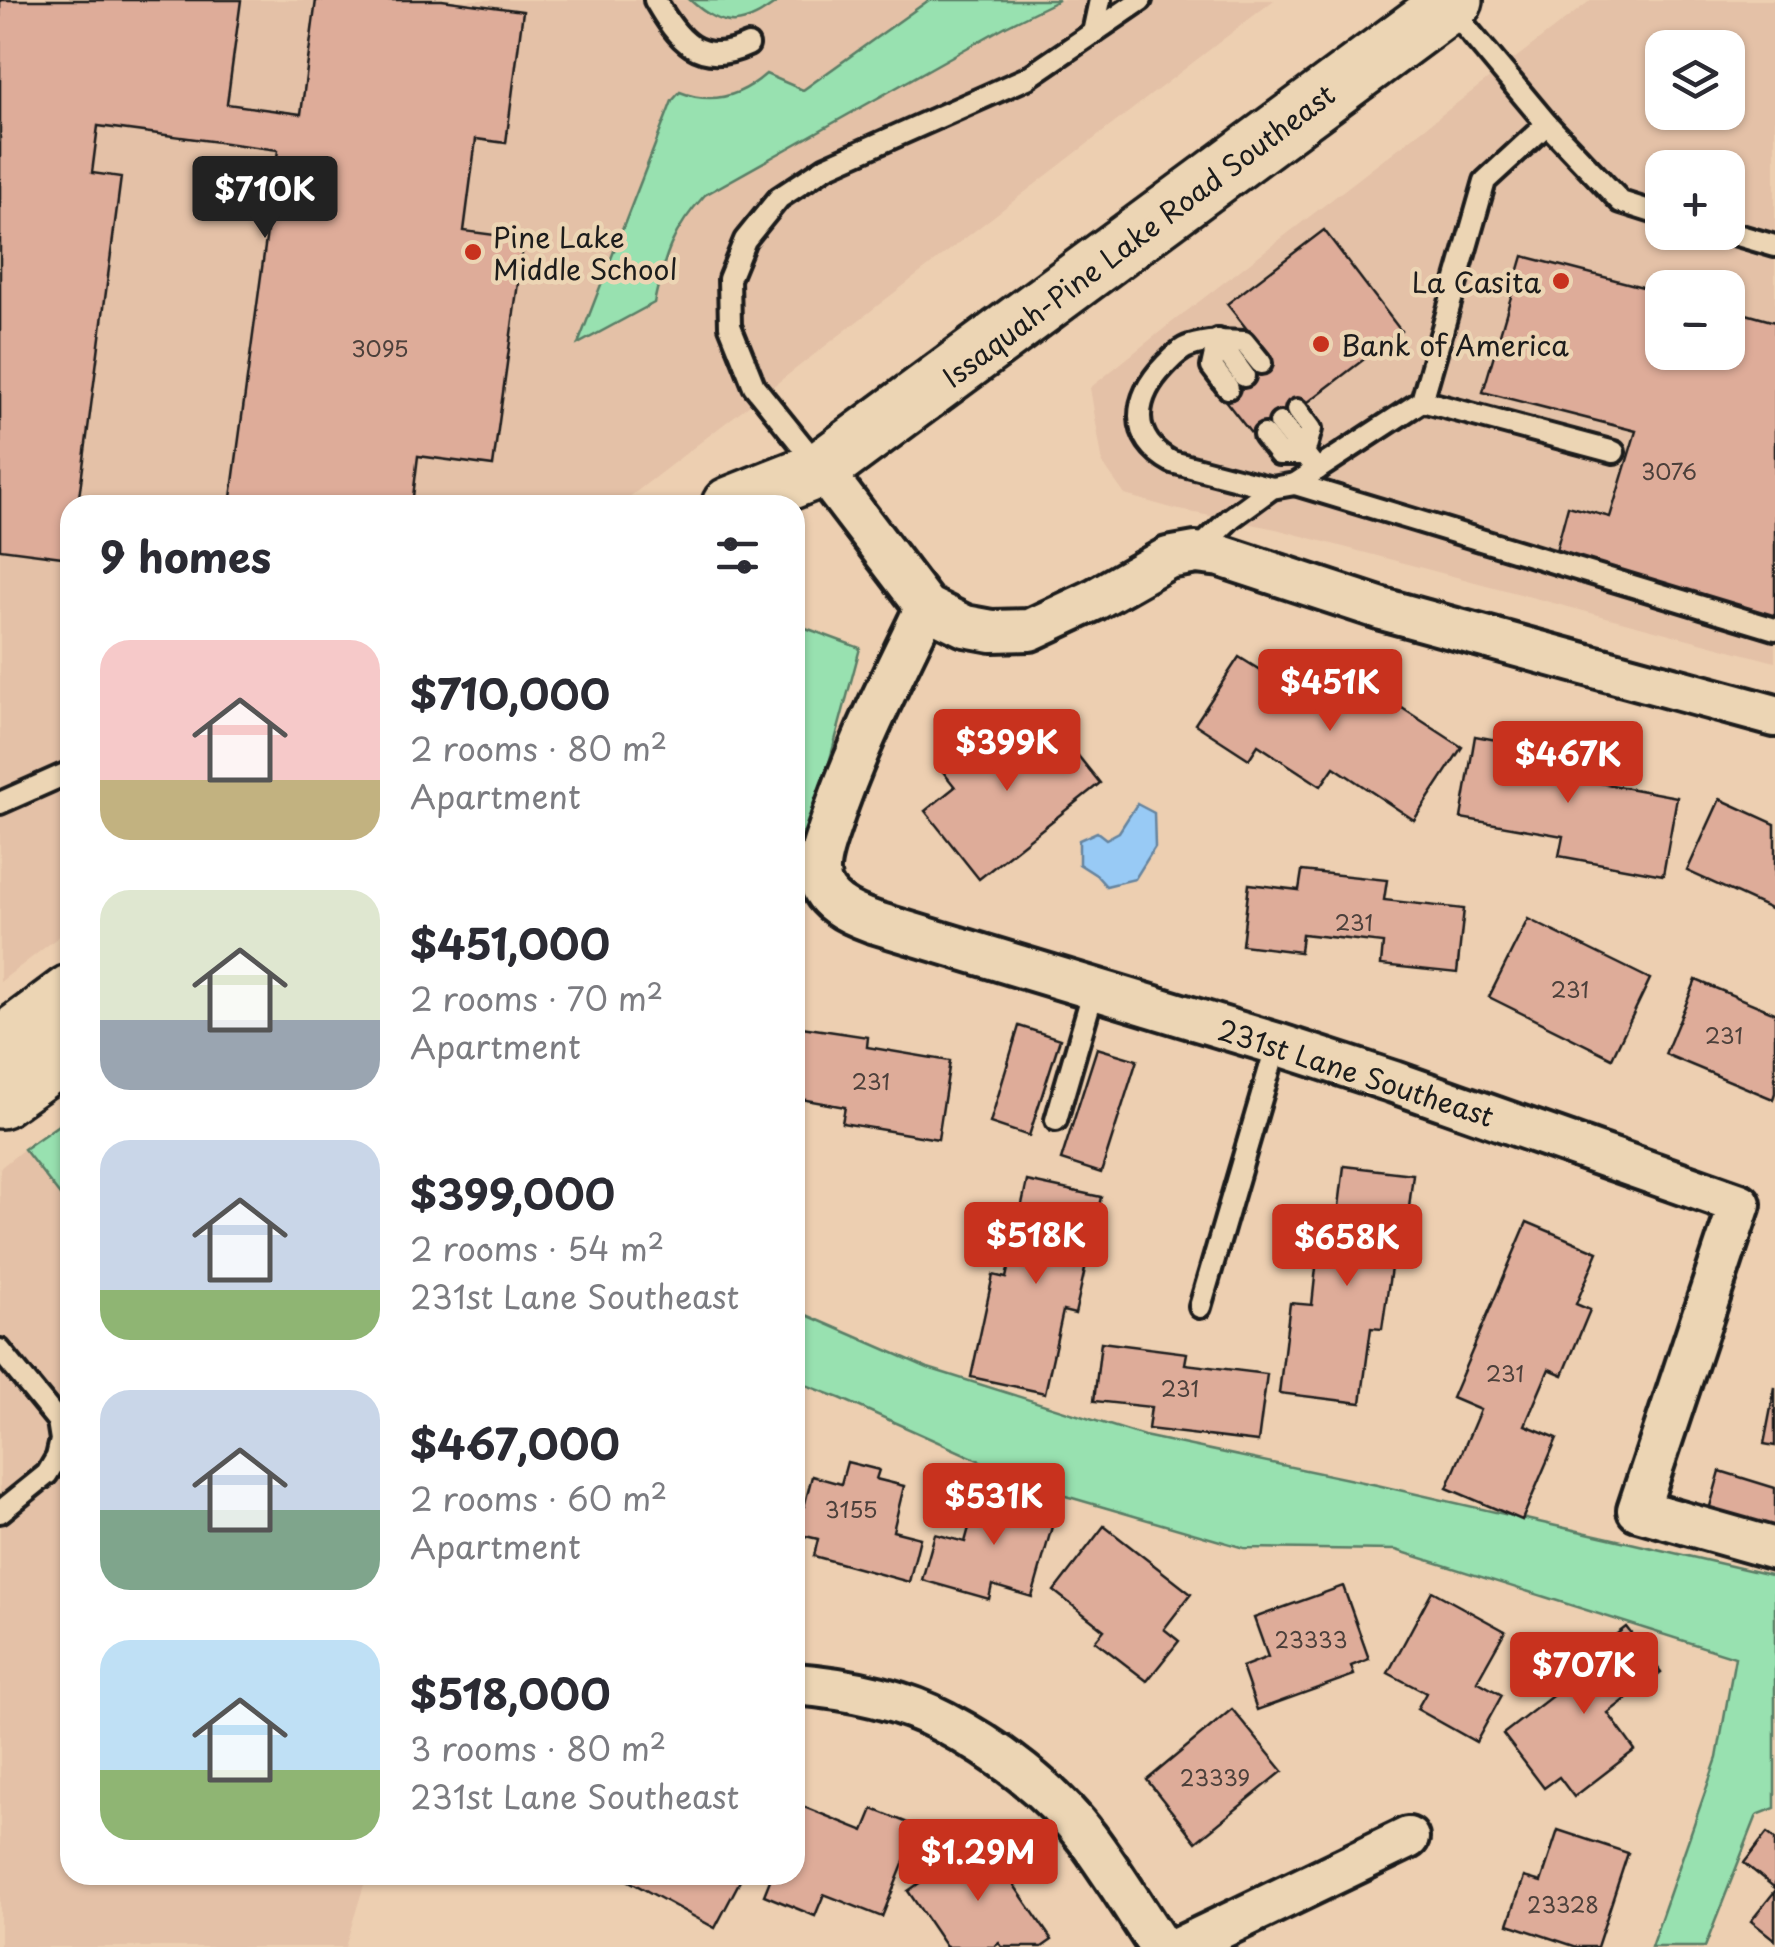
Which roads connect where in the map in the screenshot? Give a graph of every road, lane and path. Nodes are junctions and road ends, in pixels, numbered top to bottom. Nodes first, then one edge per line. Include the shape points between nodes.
1 (655, 0) edge
2 (1100, 0) edge
3 (1141, 0) edge
4 (1451, 2) edge
5 (1093, 32) junction
6 (748, 45) dead end
7 (1548, 124) junction
8 (1645, 209) edge
9 (1745, 237) edge
10 (1775, 246) edge
11 (1218, 340) junction
12 (1422, 400) junction
13 (1614, 452) dead end
14 (1310, 462) junction
15 (821, 470) junction
16 (1295, 484) junction
17 (1272, 488) junction
18 (756, 495) edge
19 (805, 500) edge
20 (1196, 553) junction
21 (926, 607) junction
22 (1775, 629) edge
23 (1775, 716) edge
24 (60, 776) edge
25 (0, 803) edge
26 (1094, 990) junction
27 (60, 1000) edge
28 (1277, 1044) junction
29 (0, 1045) edge
30 (60, 1057) edge
31 (0, 1100) edge
32 (1056, 1120) dead end
33 (1200, 1307) dead end
34 (0, 1350) edge
35 (60, 1434) edge
36 (60, 1445) edge
37 (0, 1512) edge
38 (1775, 1549) edge
39 (805, 1685) edge
40 (1408, 1838) dead end
41 (1160, 1947) edge
42 (1181, 1947) edge

1 - 6 lane via 675,34 700,50 728,54
2 - 5 lane
3 - 5 lane
4 - 7 lane
4 - 15 main road, Issaquah-Pine Lake Road Southeast
5 - 15 lane via 1027,78 826,167 778,198 745,240 729,279 730,326 754,386
7 - 8 lane via 1622,202
7 - 12 lane via 1485,181
9 - 10 lane
11 - 11 lane via 1212,366 1245,376 1244,342
11 - 17 lane via 1186,347 1154,376 1140,409 1141,428 1147,443 1172,462
12 - 13 lane
12 - 14 lane
14 - 14 lane via 1279,454 1280,423 1311,429
14 - 16 lane
15 - 18 main road, Issaquah-Pine Lake Road Southeast
15 - 19 main road, Issaquah-Pine Lake Road Southeast
15 - 21 street
16 - 17 lane
16 - 22 lane
17 - 20 lane
20 - 21 street via 1168,558 1030,630 965,626
20 - 23 street
21 - 26 street, 231st Lane Southeast via 845,781 818,874 846,912
24 - 25 lane
26 - 28 street, 231st Lane Southeast
26 - 32 lane
27 - 29 main road
28 - 33 lane
28 - 38 street, 231st Lane Southeast via 1740,1204 1638,1510
30 - 31 main road
34 - 35 lane via 58,1421
36 - 37 lane via 47,1474
39 - 41 street via 897,1703 1006,1760 1086,1836
40 - 42 street

